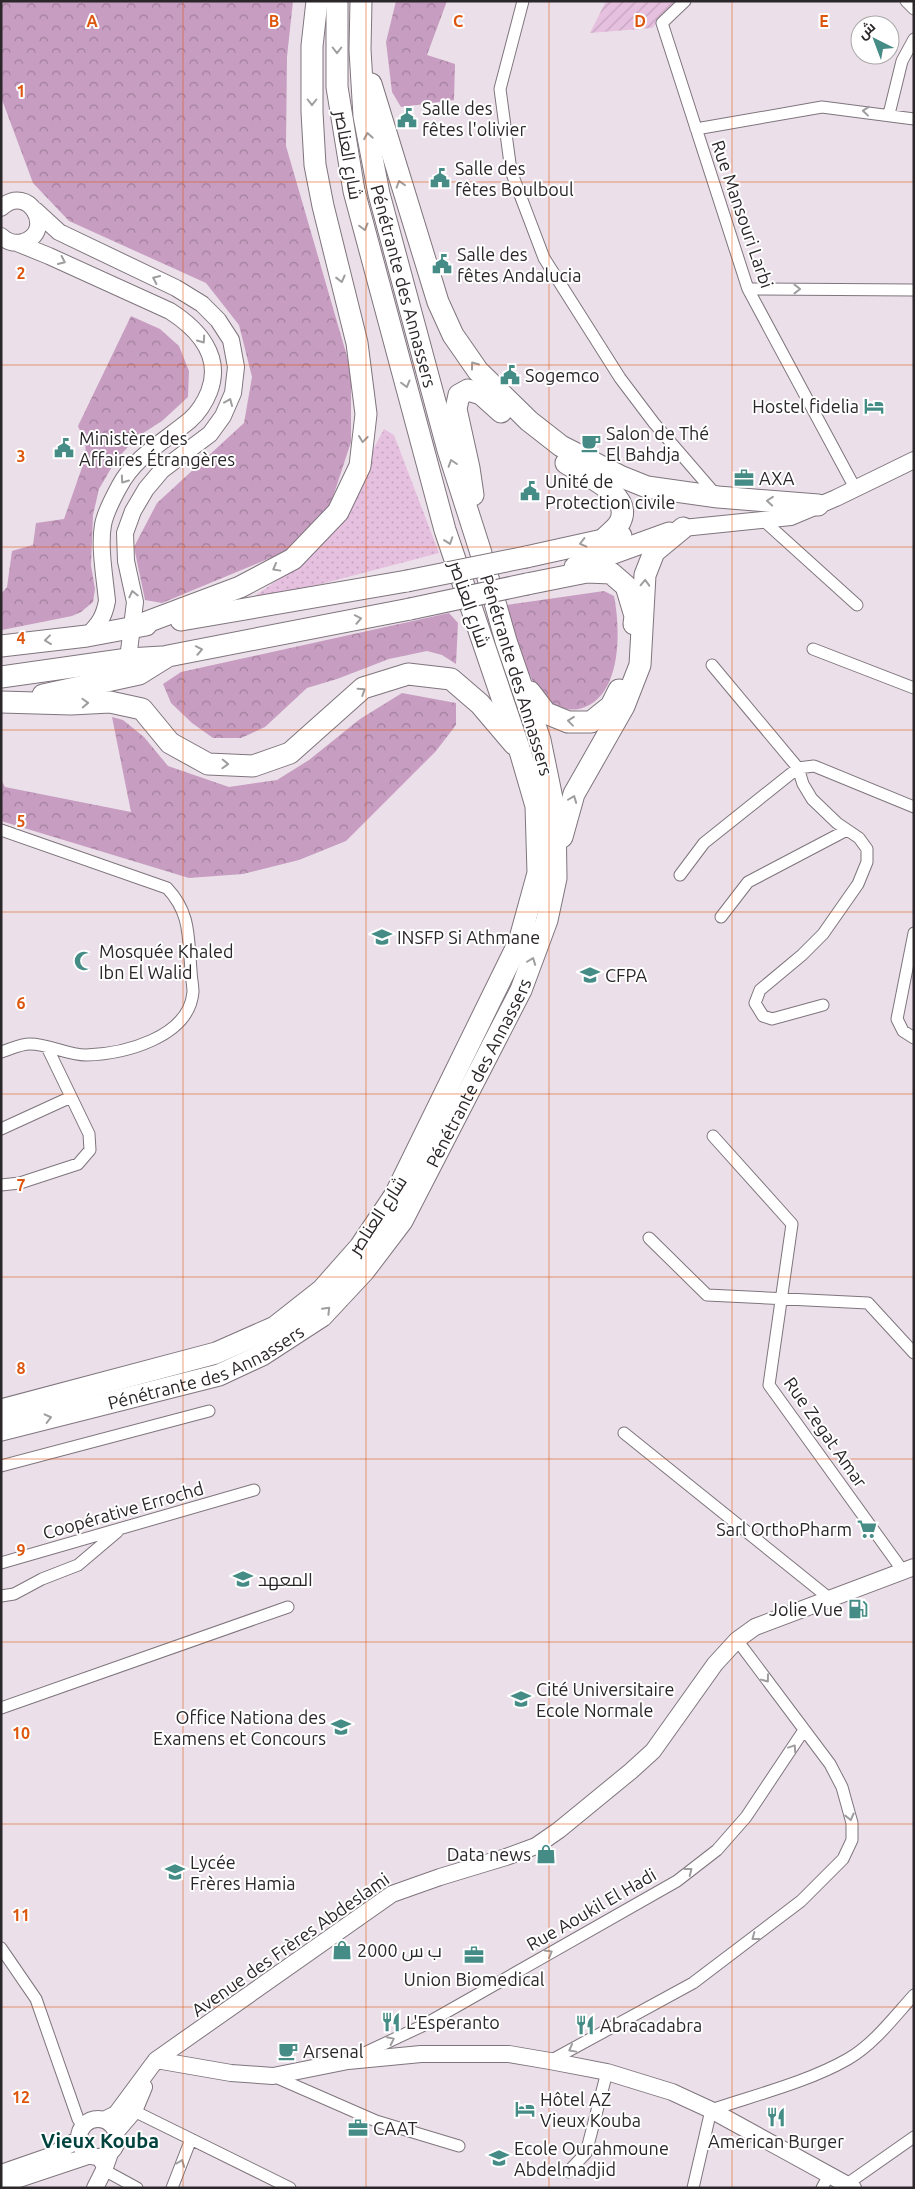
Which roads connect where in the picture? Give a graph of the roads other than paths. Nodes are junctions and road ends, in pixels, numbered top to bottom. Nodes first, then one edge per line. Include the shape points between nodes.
1 (317, 1) edge
2 (337, 1) edge
3 (361, 1) edge
4 (524, 1) edge
5 (685, 1) edge
6 (906, 1) edge
7 (914, 9) edge
8 (914, 39) edge
9 (360, 50) junction
10 (889, 114) junction
11 (914, 118) edge
12 (696, 129) junction
13 (2, 207) edge
14 (35, 210) junction
15 (6, 239) edge
16 (748, 289) junction
17 (914, 290) edge
18 (914, 460) edge
19 (854, 488) junction
20 (718, 497) junction
21 (827, 502) junction
22 (763, 520) junction
23 (683, 528) junction
24 (606, 537) junction
25 (480, 550) junction
26 (527, 584) junction
27 (857, 605) dead end
28 (131, 628) junction
29 (87, 636) junction
30 (1, 646) edge
31 (813, 649) dead end
32 (168, 656) junction
33 (128, 659) junction
34 (712, 665) dead end
35 (1, 677) edge
36 (518, 677) junction
37 (914, 688) edge
38 (4, 703) edge
39 (520, 751) junction
40 (798, 768) junction
41 (914, 807) edge
42 (1, 830) edge
43 (847, 830) junction
44 (556, 863) junction
45 (680, 875) dead end
46 (721, 917) dead end
47 (914, 933) edge
48 (823, 1005) dead end
49 (914, 1038) edge
50 (47, 1047) junction
51 (1, 1052) edge
52 (71, 1097) junction
53 (1, 1129) edge
54 (713, 1136) dead end
55 (1, 1185) edge
56 (649, 1238) dead end
57 (782, 1299) junction
58 (914, 1353) edge
59 (1, 1410) edge
60 (209, 1410) dead end
61 (1, 1430) edge
62 (624, 1433) dead end
63 (1, 1466) edge
64 (254, 1490) dead end
65 (120, 1530) junction
66 (1, 1563) edge
67 (909, 1569) edge
68 (1, 1596) edge
69 (829, 1598) junction
70 (288, 1607) dead end
71 (737, 1640) junction
72 (1, 1708) edge
73 (804, 1730) junction
74 (1, 1948) edge
75 (914, 1995) edge
76 (156, 2060) junction
77 (348, 2061) junction
78 (550, 2061) junction
79 (607, 2072) junction
80 (273, 2076) junction
81 (711, 2110) junction
82 (134, 2111) junction
83 (104, 2120) junction
84 (116, 2132) junction
85 (80, 2134) junction
86 (914, 2137) edge
87 (190, 2139) junction
88 (459, 2146) dead end
89 (100, 2159) junction
90 (568, 2172) dead end
91 (1, 2173) edge
92 (825, 2181) edge
93 (1, 2185) edge
94 (850, 2186) edge
95 (95, 2188) edge
96 (138, 2188) edge
97 (172, 2188) edge
98 (290, 2188) edge
99 (693, 2188) edge

1 -> 28 highway via 312,55 315,165 357,343 366,414 360,466 338,512 293,558 240,587
2 -> 39 highway, شارع العناصر via 337,87 354,191 445,530
3 - 9 highway, Pénétrante des Annassers
4 - 20 street via 500,89 511,172 544,258 620,378
5 - 12 street, Rue Mansouri Larbi via 662,23
6 - 7 street
8 - 10 street via 902,61
20 -> 9 highway via 647,487 561,446 478,371 453,335 438,302
25 -> 9 highway, Pénétrante des Annassers via 448,450 379,194 364,116
10 - 11 street
10 -> 12 street via 822,107
12 - 16 street, Rue Mansouri Larbi
13 - 14 street via 17,201
14 - 15 street via 37,229 29,239
28 -> 14 street via 135,602 126,561 125,533 146,489 162,470 210,434 223,416 233,393 236,367 231,340 202,304 176,288 59,232
15 -> 29 street via 170,311 199,334 209,349 213,366 211,386 204,404 191,419 150,449 120,485 103,525 107,601 103,619
16 -> 17 street
16 - 19 street, Rue Mansouri Larbi
18 - 19 street
19 - 21 street
21 -> 20 highway
21 - 22 street via 791,517
22 - 23 street
22 - 27 street
23 - 24 highway
23 - 26 highway
44 -> 23 highway via 574,794 624,706 640,666 645,575 654,552
24 - 25 highway via 620,523 623,510 612,492 541,446 481,394 468,390 460,396 456,409 469,468
24 -> 28 highway, bridge via 407,581
25 - 36 highway, Pénétrante des Annassers
32 -> 26 highway, bridge
26 -> 36 highway via 587,572 611,573 626,586 635,616 624,682 611,706 590,722 568,722 546,713
28 - 29 highway
28 - 33 street
29 -> 30 highway
31 - 37 street
32 - 33 highway
32 - 38 highway via 139,674
33 - 35 highway
34 - 40 street
36 - 44 highway, Pénétrante des Annassers via 540,740 552,795
38 -> 39 highway via 110,702 142,709 170,743 208,764 253,766 290,753 363,688 408,674 451,679 480,704
39 - 59 highway, شارع العناصر via 536,806 538,872 519,942 395,1195 360,1247 322,1290 275,1327 216,1353
40 - 41 street via 814,766
40 - 43 street via 812,799
40 - 45 street via 704,843
42 - 50 street via 167,888 178,900 186,918 193,993 176,1025 140,1046 118,1052 86,1055
43 - 46 street via 748,882
43 - 48 street via 867,849 867,862 858,884 823,934 760,990 755,1003 763,1016 772,1020
61 -> 44 highway, Pénétrante des Annassers via 219,1375 262,1355 322,1316 364,1271 402,1221 477,1077 521,990 547,920
47 - 49 street via 897,1019 903,1031
50 - 51 street via 31,1044
50 - 52 street
52 - 53 street
52 - 55 street via 91,1142 85,1157 78,1164 20,1183
54 - 57 street, Rue Zegat Amar via 792,1224
56 - 57 street via 707,1295
57 - 58 street via 868,1304
57 - 67 street, Rue Zegat Amar via 769,1385
60 - 63 street
62 - 69 street
64 - 65 street, Coopérative Errochd
65 - 66 street, Coopérative Errochd
65 - 68 street via 78,1565 14,1594
67 - 69 street, Avenue des Frères Abdeslami
69 - 71 street, Avenue des Frères Abdeslami via 754,1627
70 - 72 street
71 -> 73 street
71 - 76 street, Avenue des Frères Abdeslami via 715,1664 653,1751 559,1830 536,1846 392,1894
77 -> 73 street, Rue Aoukil El Hadi via 422,2026 677,1881 716,1850 746,1817
73 -> 78 street via 830,1764 842,1787 852,1823 852,1840 843,1859 801,1901 693,1983
74 - 85 street via 36,1999 83,2126
75 - 81 street via 882,2031 849,2058 790,2084
76 - 80 street via 231,2074
76 - 82 street
76 - 83 street via 116,2114
77 - 78 street via 466,2053 509,2054
77 - 80 street
78 - 79 street
79 - 81 street via 672,2092
79 - 90 street via 586,2153
80 - 88 street via 376,2121
81 - 92 street
81 - 99 street
82 - 84 street
82 - 87 street
83 - 84 street
83 - 85 street via 94,2119
84 - 89 street via 118,2141
85 - 89 street via 84,2151
85 - 91 street via 50,2156
86 - 94 street
97 -> 87 street
87 - 98 street
89 - 93 street
89 - 95 street
89 - 96 street
92 - 94 street

